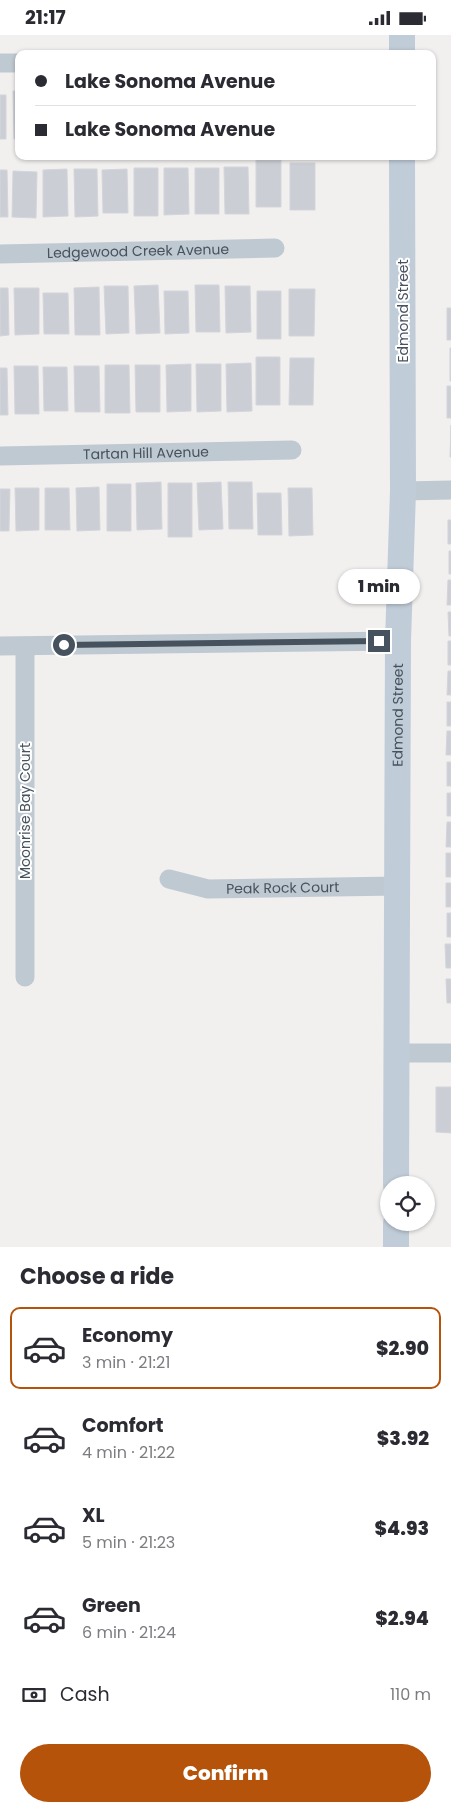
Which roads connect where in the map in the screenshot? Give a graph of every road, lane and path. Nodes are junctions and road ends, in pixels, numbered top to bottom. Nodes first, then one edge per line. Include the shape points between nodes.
1 (402, 35) edge
2 (402, 50) edge
3 (0, 63) edge
4 (15, 63) edge
5 (402, 160) edge
6 (275, 248) dead end
7 (0, 253) edge
8 (292, 450) dead end
9 (0, 456) edge
10 (451, 490) edge
11 (403, 491) junction
12 (398, 641) junction
13 (0, 646) edge
14 (25, 646) junction
15 (169, 879) dead end
16 (398, 886) junction
17 (25, 977) dead end
18 (397, 1053) junction
19 (451, 1053) edge
20 (396, 1176) edge
21 (396, 1231) edge
22 (396, 1247) edge

1 - 2 street
3 - 4 street
5 - 11 street, Edmond Street
6 - 7 street, Ledgewood Creek Avenue
8 - 9 street, Tartan Hill Avenue
10 - 11 street
11 - 12 street, Edmond Street
12 - 14 street
12 - 16 street, Edmond Street
13 - 14 street
14 - 17 street, Moonrise Bay Court
15 - 16 street, Peak Rock Court via 208,889
16 - 18 street, Edmond Street
18 - 19 street
18 - 20 street, Edmond Street
21 - 22 street

